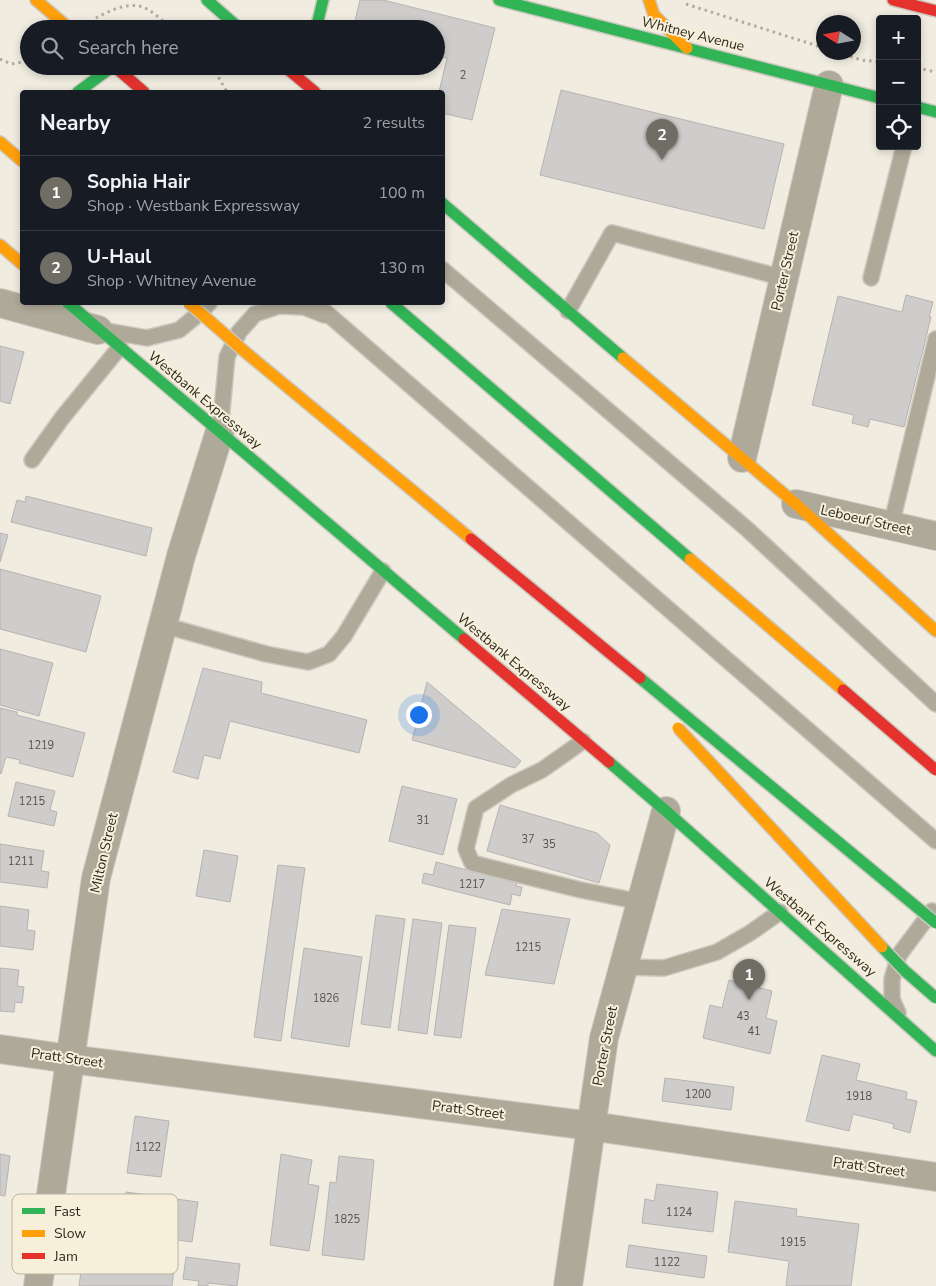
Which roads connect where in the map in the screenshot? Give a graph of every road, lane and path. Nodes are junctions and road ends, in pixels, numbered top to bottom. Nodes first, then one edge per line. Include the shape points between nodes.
1 (36, 0) edge
2 (207, 0) edge
3 (323, 0) edge
4 (499, 0) edge
5 (650, 0) edge
6 (893, 0) edge
7 (684, 3) dead end
8 (936, 11) edge
9 (59, 20) edge
10 (91, 20) dead end
11 (161, 20) edge
12 (230, 20) edge
13 (318, 20) edge
14 (816, 45) edge
15 (687, 48) junction
16 (0, 59) edge
17 (861, 60) edge
18 (20, 62) edge
19 (876, 62) edge
20 (921, 69) edge
21 (936, 72) edge
22 (102, 75) edge
23 (124, 75) edge
24 (217, 75) edge
25 (294, 75) edge
26 (829, 85) junction
27 (306, 86) edge
28 (81, 90) edge
29 (142, 90) edge
30 (226, 90) edge
31 (876, 97) edge
32 (921, 108) edge
33 (936, 112) edge
34 (0, 142) edge
35 (903, 150) edge
36 (20, 159) edge
37 (445, 206) edge
38 (0, 244) edge
39 (20, 262) edge
40 (445, 273) edge
41 (784, 278) junction
42 (871, 278) dead end
43 (0, 303) edge
44 (70, 305) edge
45 (191, 305) edge
46 (207, 305) edge
47 (317, 305) edge
48 (394, 305) edge
49 (568, 311) junction
50 (332, 319) junction
51 (98, 330) junction
52 (936, 340) edge
53 (120, 348) junction
54 (220, 431) junction
55 (742, 458) junction
56 (32, 460) dead end
57 (796, 504) junction
58 (892, 526) junction
59 (936, 536) edge
60 (383, 571) junction
61 (163, 625) junction
62 (936, 632) edge
63 (600, 644) junction
64 (936, 704) edge
65 (583, 741) junction
66 (936, 770) edge
67 (666, 811) junction
68 (936, 841) edge
69 (641, 902) junction
70 (936, 906) edge
71 (780, 912) junction
72 (936, 923) edge
73 (623, 967) junction
74 (936, 998) edge
75 (899, 1017) junction
76 (0, 1049) edge
77 (936, 1051) edge
78 (70, 1059) junction
79 (591, 1126) junction
80 (936, 1177) edge
81 (51, 1194) edge
82 (568, 1286) edge

1 - 9 main road
2 - 12 main road
3 - 13 main road
4 - 15 main road, Whitney Avenue
5 - 15 main road via 654,15
6 - 8 main road
7 - 14 path
10 - 11 path via 107,11 132,4 146,7
15 - 26 main road, Whitney Avenue
16 - 18 path via 11,64
17 - 19 path
20 - 21 path
22 - 28 main road
23 - 29 main road
24 - 30 path
25 - 27 main road
26 - 31 main road, Whitney Avenue
26 - 41 street, Porter Street
32 - 33 main road
34 - 36 main road
35 - 42 lane
37 - 49 main road
38 - 39 main road
40 - 64 lane via 747,529
41 - 49 lane via 612,233
41 - 55 street, Porter Street
43 - 51 street
44 - 51 main road, Westbank Expressway
45 - 63 main road, bridge
46 - 51 lane via 179,330 147,338
47 - 50 lane
48 - 66 main road, bridge
49 - 55 main road
50 - 54 lane via 304,307 279,306 255,314 239,332 227,358
50 - 68 lane
51 - 53 main road, Westbank Expressway
52 - 58 lane
53 - 54 main road, Westbank Expressway
53 - 56 lane
54 - 60 main road, Westbank Expressway
54 - 61 street, Milton Street
55 - 57 main road
57 - 58 street, Leboeuf Street
57 - 62 main road
58 - 59 street, Leboeuf Street
60 - 61 lane via 344,636 329,654 308,662 266,654
60 - 65 main road, Westbank Expressway
61 - 78 street, Milton Street via 96,878
63 - 72 main road, bridge
63 - 74 main road, bridge via 905,971
65 - 67 main road, Westbank Expressway
65 - 69 lane via 542,770 476,808 466,849 472,863
67 - 69 street, Porter Street
67 - 71 main road, Westbank Expressway
69 - 73 street, Porter Street
70 - 75 lane via 899,955 892,979 892,998
71 - 73 lane via 717,952 664,968
71 - 75 main road, Westbank Expressway
73 - 79 street, Porter Street via 604,1038
75 - 77 main road, Westbank Expressway
76 - 78 street, Pratt Street
78 - 79 street, Pratt Street
78 - 81 street, Milton Street
79 - 80 street, Pratt Street
79 - 82 street, Porter Street

